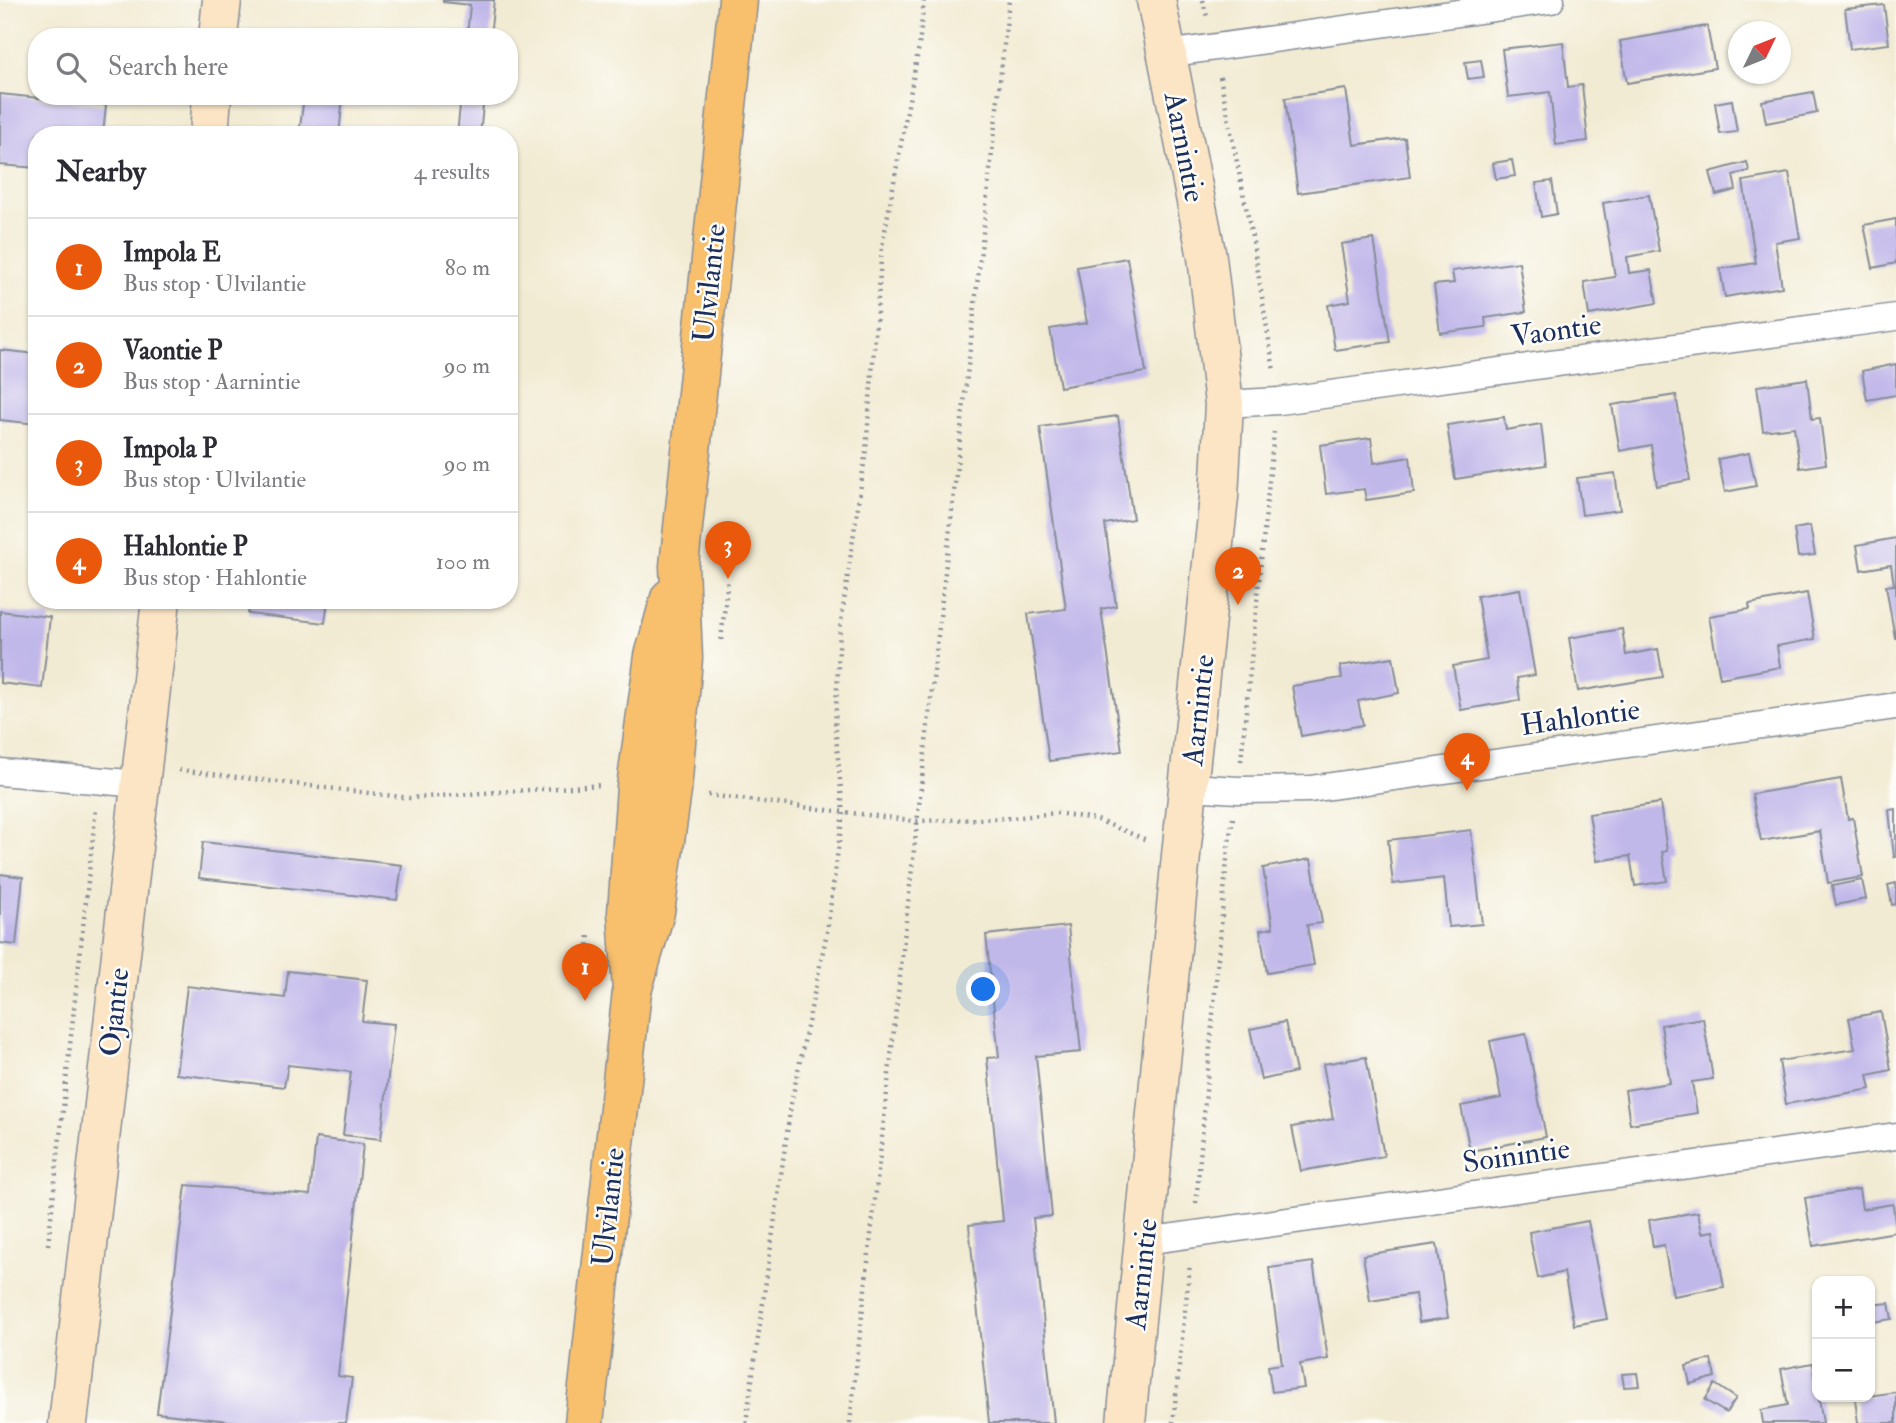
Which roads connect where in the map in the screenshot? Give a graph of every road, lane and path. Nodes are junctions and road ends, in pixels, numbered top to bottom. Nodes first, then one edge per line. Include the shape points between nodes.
1 (222, 0) edge
2 (738, 0) edge
3 (924, 0) edge
4 (1009, 0) edge
5 (1156, 0) edge
6 (1551, 0) edge
7 (219, 28) edge
8 (1166, 54) junction
9 (211, 105) edge
10 (210, 126) edge
11 (1896, 317) edge
12 (1224, 404) junction
13 (159, 609) edge
14 (1896, 706) edge
15 (0, 772) edge
16 (139, 784) junction
17 (1190, 787) junction
18 (1896, 1136) edge
19 (1144, 1241) junction
20 (68, 1423) edge
21 (584, 1423) edge
22 (746, 1423) edge
23 (850, 1423) edge
24 (1126, 1423) edge

1 - 7 street
2 - 21 main road, Ulvilantie via 679,566 683,658 673,791 655,912 632,991
3 - 22 path via 882,247 866,450 840,629 835,726 843,812 827,932 791,1104
4 - 23 path
5 - 8 street, Aarnintie
6 - 8 street
8 - 12 street, Aarnintie via 1207,257
9 - 10 street
11 - 12 street, Vaontie via 1279,401
12 - 17 street, Aarnintie
13 - 16 street, Ojantie
14 - 17 street, Hahlontie via 1310,789
15 - 16 street
16 - 20 street, Ojantie
17 - 19 street, Aarnintie
18 - 19 street, Soinintie
19 - 24 street, Aarnintie

